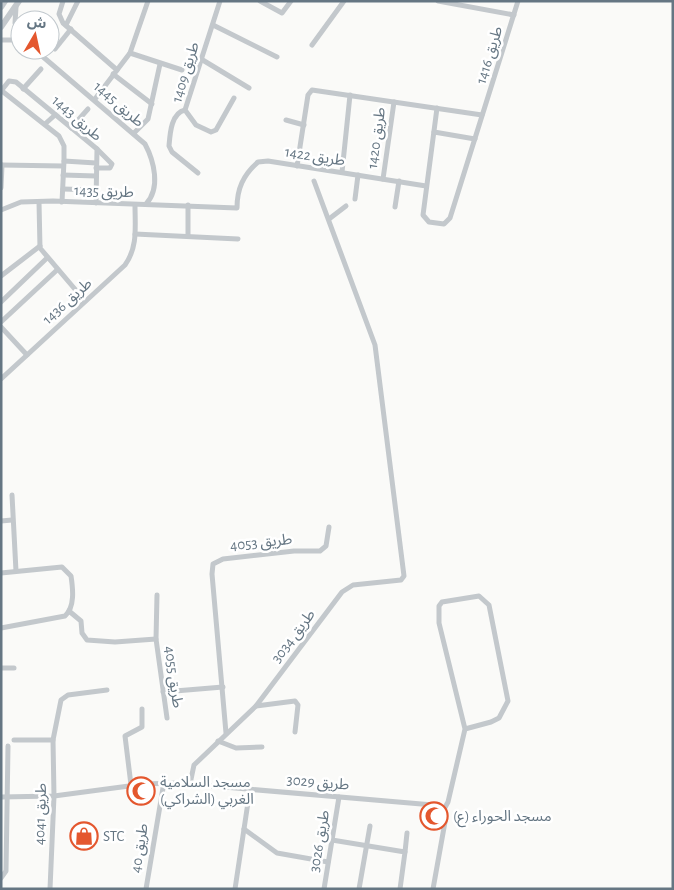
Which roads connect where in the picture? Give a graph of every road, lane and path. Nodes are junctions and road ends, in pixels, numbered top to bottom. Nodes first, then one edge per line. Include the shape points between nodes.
1 (5, 1) edge
2 (63, 1) edge
3 (78, 1) edge
4 (148, 1) edge
5 (220, 1) edge
6 (260, 1) edge
7 (291, 1) edge
8 (344, 1) edge
9 (438, 1) edge
10 (518, 1) edge
11 (18, 4) edge
12 (1, 7) edge
13 (514, 15) junction
14 (213, 24) junction
15 (1, 27) edge
16 (68, 27) junction
17 (60, 41) edge
18 (312, 45) dead end
19 (130, 53) junction
20 (278, 58) dead end
21 (201, 59) junction
22 (48, 60) edge
23 (160, 64) junction
24 (41, 68) dead end
25 (182, 70) dead end
26 (115, 72) junction
27 (249, 88) dead end
28 (23, 89) junction
29 (2, 91) edge
30 (350, 95) junction
31 (234, 98) dead end
32 (95, 99) junction
33 (394, 102) junction
34 (152, 104) junction
35 (437, 108) junction
36 (88, 109) dead end
37 (185, 110) junction
38 (55, 115) junction
39 (482, 115) junction
40 (286, 120) dead end
41 (45, 124) junction
42 (304, 125) junction
43 (71, 128) junction
44 (434, 132) junction
45 (134, 133) junction
46 (475, 139) junction
47 (97, 150) junction
48 (268, 161) joint
49 (63, 164) junction
50 (1, 165) edge
51 (96, 166) junction
52 (297, 166) junction
53 (342, 172) junction
54 (198, 174) dead end
55 (63, 175) junction
56 (358, 175) junction
57 (96, 176) junction
58 (383, 179) junction
59 (314, 180) dead end
60 (399, 181) junction
61 (426, 186) junction
62 (1, 188) edge
63 (62, 189) junction
64 (96, 190) junction
65 (153, 194) junction
66 (354, 199) dead end
67 (39, 202) junction
68 (62, 202) junction
69 (96, 204) junction
70 (146, 204) junction
71 (159, 204) junction
72 (135, 205) junction
73 (188, 205) junction
74 (346, 206) dead end
75 (395, 207) dead end
76 (1, 210) edge
77 (328, 219) junction
78 (135, 234) junction
79 (188, 236) junction
80 (238, 239) dead end
81 (40, 246) junction
82 (47, 258) junction
83 (57, 270) junction
84 (1, 276) edge
85 (85, 301) junction
86 (1, 302) edge
87 (1, 322) edge
88 (1, 327) edge
89 (27, 355) junction
90 (1, 379) edge
91 (12, 495) dead end
92 (12, 520) junction
93 (1, 521) edge
94 (328, 527) dead end
95 (16, 571) junction
96 (1, 573) edge
97 (157, 594) dead end
98 (70, 612) junction
99 (1, 628) edge
100 (156, 640) junction
101 (1, 668) edge
102 (14, 668) dead end
103 (223, 687) junction
104 (107, 690) dead end
105 (163, 692) junction
106 (256, 706) junction
107 (142, 709) dead end
108 (167, 718) dead end
109 (465, 729) junction
110 (295, 732) dead end
111 (226, 733) junction
112 (14, 740) dead end
113 (53, 740) junction
114 (218, 741) junction
115 (8, 746) dead end
116 (262, 748) dead end
117 (164, 782) junction
118 (190, 784) junction
119 (131, 786) junction
120 (250, 789) junction
121 (54, 796) junction
122 (9, 797) junction
123 (339, 797) junction
124 (1, 798) edge
125 (443, 810) junction
126 (370, 826) dead end
127 (244, 829) junction
128 (407, 833) dead end
129 (332, 840) junction
130 (367, 846) junction
131 (405, 852) junction
132 (328, 862) junction
133 (1, 878) edge
134 (50, 889) edge
135 (146, 889) edge
136 (235, 889) edge
137 (324, 889) edge
138 (360, 889) edge
139 (400, 889) edge
140 (433, 889) edge

1 - 12 street
2 - 16 street via 59,14
3 - 16 street
4 - 19 street
5 - 14 street, طريق 1409
6 - 7 street via 282,13
8 - 18 street
9 - 13 street
10 - 13 street, طريق 1416
11 - 15 street
13 - 39 street, طريق 1416
14 - 20 street
14 - 21 street, طريق 1409
16 - 17 street
16 - 26 street
19 - 23 street
19 - 26 street
21 - 27 street
21 - 37 street, طريق 1409
22 - 32 street, طريق 1445
23 - 25 street
23 - 34 street
24 - 28 street
26 - 32 street
26 - 34 street
28 - 29 street via 12,81
28 - 38 street, طريق 1443
29 - 41 street
30 - 33 street
30 - 42 street via 311,91
30 - 53 street, طريق 1420
31 - 37 street, طريق 1409 via 216,130 211,132 196,126
32 - 45 street, طريق 1445
33 - 35 street
33 - 58 street, طريق 1420
34 - 45 street via 146,124
35 - 39 street
35 - 44 street
36 - 43 street
37 - 54 street via 174,118 168,146
38 - 41 street
38 - 43 street, طريق 1443
39 - 46 street, طريق 1416
40 - 42 street
41 - 49 street via 62,140
42 - 52 street
43 - 47 street, طريق 1443
44 - 46 street
44 - 61 street
45 - 65 street, طريق 1445 via 151,155
46 - 61 street, طريق 1416 via 448,221 444,224 429,222 423,215
47 - 51 street, طريق 1443
47 - 51 street via 112,164 110,168
48 - 52 street, طريق 1422
48 - 73 street, طريق 1435 via 258,162 241,182 237,208
49 - 50 street
49 - 51 street
49 - 55 street
50 - 62 street
51 - 57 street, طريق 1443
52 - 53 street, طريق 1422
53 - 56 street, طريق 1422
55 - 57 street
55 - 63 street
56 - 58 street, طريق 1422
56 - 66 street, طريق 1422
57 - 64 street, طريق 1443
58 - 60 street, طريق 1422
59 - 77 street
60 - 61 street, طريق 1422
60 - 75 street
63 - 64 street
63 - 68 street
64 - 69 street, طريق 1443
65 - 70 street
65 - 71 street, طريق 1445
67 - 68 street, طريق 1435
67 - 76 street, طريق 1435 via 21,202
67 - 81 street
68 - 69 street, طريق 1435
69 - 72 street, طريق 1435
70 - 71 street, طريق 1435
70 - 72 street, طريق 1435
71 - 73 street, طريق 1435
72 - 78 street, طريق 1436
73 - 79 street
74 - 77 street
77 - 106 street, طريق 3034 via 375,345 404,578 353,585 342,592
78 - 79 street
78 - 85 street, طريق 1436 via 132,255 125,266
79 - 80 street
81 - 82 street
81 - 84 street
82 - 83 street
82 - 86 street
83 - 85 street
83 - 87 street
85 - 89 street, طريق 1436
88 - 89 street
89 - 90 street, طريق 1436
91 - 92 street
92 - 93 street
92 - 95 street
94 - 103 street, طريق 4053 via 326,546 320,551 223,558 213,564
95 - 96 street
95 - 98 street via 57,567 67,571 72,581
97 - 100 street, طريق 4055
98 - 99 street via 58,618
98 - 100 street, طريق 4055 via 81,620 82,633 87,640
100 - 105 street, طريق 4055
101 - 102 street
103 - 105 street
103 - 111 street, طريق 4053
104 - 113 street, طريق 4041 via 64,697 57,714
105 - 108 street, طريق 4055
106 - 110 street via 295,701 298,705
106 - 111 street, طريق 3034
107 - 119 street via 142,727 124,736
109 - 109 street via 499,718 508,701 489,605 483,597 472,595 442,602 438,613
109 - 125 street via 448,802
111 - 114 street, طريق 3034
112 - 113 street
113 - 121 street, طريق 4041
114 - 116 street via 236,748
114 - 118 street, طريق 3034 via 194,765
115 - 122 street
117 - 118 street, طريق 3029
117 - 119 street, طريق 3029
117 - 135 street, طريق 40
118 - 120 street, طريق 3029
119 - 121 street, طريق 3029
120 - 123 street, طريق 3029
120 - 127 street
121 - 122 street, طريق 3029
121 - 134 street, طريق 4041
122 - 124 street, طريق 3029
122 - 133 street via 6,871
123 - 125 street, طريق 3029 via 433,805
123 - 129 street, طريق 3026
125 - 140 street via 445,822
126 - 130 street
127 - 132 street via 277,853
127 - 136 street
128 - 131 street
129 - 130 street
129 - 132 street, طريق 3026
130 - 131 street
130 - 138 street
131 - 139 street
132 - 137 street, طريق 3026

